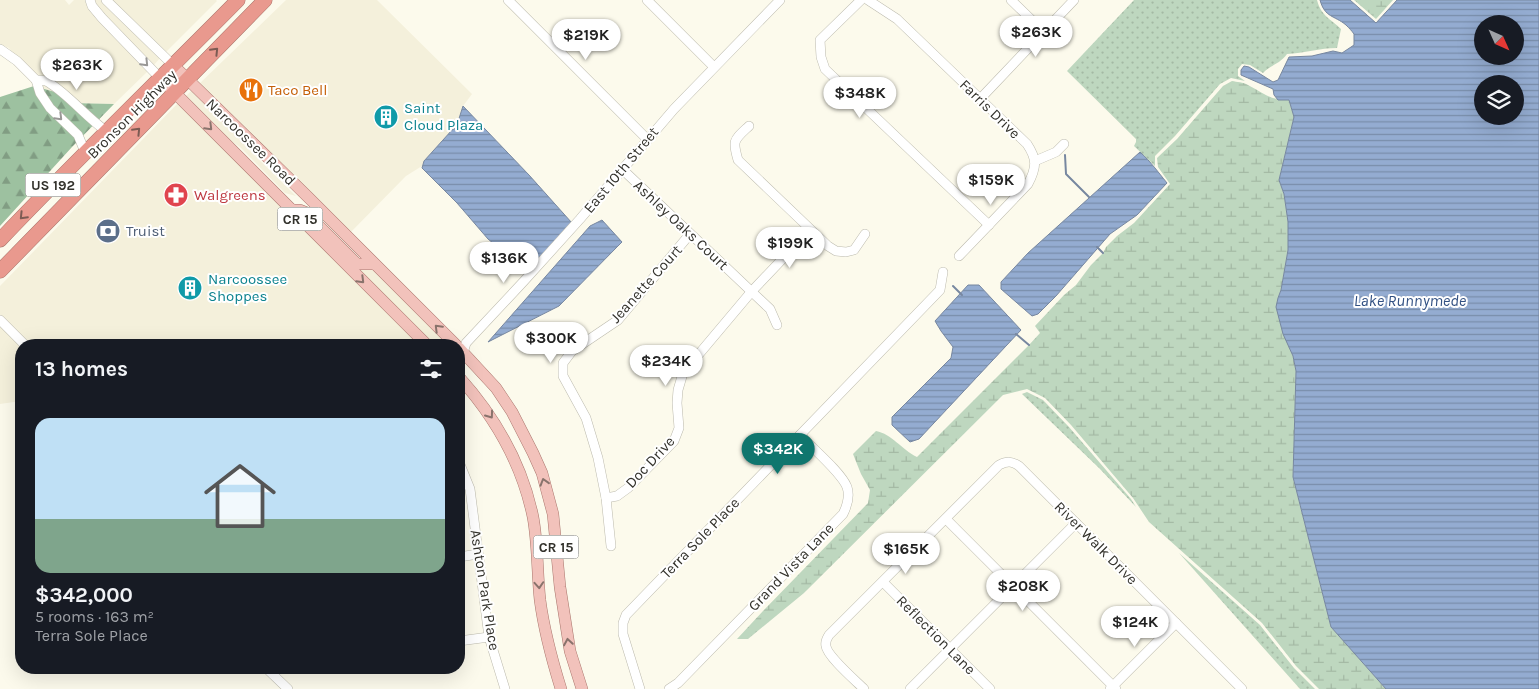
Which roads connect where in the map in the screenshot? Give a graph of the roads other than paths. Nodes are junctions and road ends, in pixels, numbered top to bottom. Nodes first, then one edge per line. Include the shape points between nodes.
1 (90, 0) edge
2 (106, 0) edge
3 (238, 0) edge
4 (265, 0) edge
5 (508, 0) edge
6 (647, 0) edge
7 (780, 0) edge
8 (861, 0) edge
9 (868, 0) edge
10 (1011, 0) edge
11 (1074, 0) edge
12 (1044, 32) junction
13 (0, 49) edge
14 (174, 66) junction
15 (714, 67) junction
16 (160, 78) junction
17 (36, 80) junction
18 (188, 80) junction
19 (174, 93) junction
20 (980, 99) junction
21 (749, 126) dead end
22 (106, 131) junction
23 (647, 139) junction
24 (1064, 144) dead end
25 (85, 152) junction
26 (1035, 160) junction
27 (622, 169) junction
28 (292, 210) junction
29 (989, 225) junction
30 (810, 230) junction
31 (690, 234) junction
32 (865, 234) dead end
33 (2, 241) edge
34 (959, 256) dead end
35 (374, 264) junction
36 (0, 271) edge
37 (943, 272) dead end
38 (752, 291) junction
39 (0, 320) edge
40 (777, 325) dead end
41 (19, 339) edge
42 (421, 339) edge
43 (450, 339) edge
44 (465, 344) edge
45 (465, 354) edge
46 (465, 385) edge
47 (800, 435) junction
48 (465, 477) edge
49 (606, 498) junction
50 (946, 518) junction
51 (1076, 523) junction
52 (611, 546) dead end
53 (478, 554) junction
54 (465, 556) edge
55 (883, 582) junction
56 (1013, 586) junction
57 (1176, 623) junction
58 (489, 637) junction
59 (465, 640) edge
60 (950, 649) junction
61 (272, 674) edge
62 (1113, 688) edge
63 (288, 689) edge
64 (505, 689) edge
65 (561, 689) edge
66 (582, 689) edge
67 (640, 689) edge
68 (669, 689) edge
69 (864, 689) edge
70 (910, 689) edge
71 (990, 689) edge
72 (1242, 689) edge

1 -> 16 street via 102,18
2 - 14 street
3 - 14 highway, Bronson Highway / US 192
18 -> 4 highway, Bronson Highway / US 192
5 - 23 street
6 - 15 street
7 - 15 street, East 10th Street
8 - 29 street via 820,40 825,69
9 - 20 street, Farris Drive via 897,19
10 - 12 street
11 - 12 street
12 - 20 street
13 - 17 street
14 - 16 highway, Bronson Highway / US 192
14 - 18 main road, Narcoossee Road / CR 15
15 - 23 street, East 10th Street
16 - 19 main road, Narcoossee Road / CR 15
16 - 22 highway, Bronson Highway / US 192
17 - 22 street via 46,81
17 -> 25 street via 50,108 78,135
18 - 19 highway, Bronson Highway / US 192
18 - 35 main road, Narcoossee Road / CR 15
19 -> 28 main road, Narcoossee Road / CR 15
36 -> 19 highway, Bronson Highway / US 192
20 - 26 street, Farris Drive via 1027,144
21 - 30 street via 736,138 734,147 738,160
22 - 25 highway, Bronson Highway / US 192
23 - 27 street, East 10th Street
24 - 26 street via 1056,152
25 -> 33 highway, Bronson Highway / US 192
26 - 29 street via 1028,184
27 - 31 street, Ashley Oaks Court
27 - 44 street, East 10th Street
28 - 35 main road via 305,212 357,264
28 -> 42 main road, Narcoossee Road / CR 15
29 - 34 street
30 - 32 street via 836,251 846,252 854,250
30 - 38 street, Doc Drive
31 - 38 street, Ashley Oaks Court
31 - 49 street, Jeanette Court via 618,320 572,351 563,363 563,376 586,418
43 -> 35 main road, Narcoossee Road / CR 15
37 - 47 street, Terra Sole Place via 940,290
38 - 40 street, Ashley Oaks Court via 770,309
38 - 49 street, Doc Drive via 683,373 677,396 679,428 674,441 628,488 617,496
39 - 41 street
66 -> 45 main road, Narcoossee Road / CR 15 via 570,651 553,514 542,473 512,412 496,388
46 -> 65 main road, CR 15 via 495,422 526,489 536,536 540,601 550,655
47 - 67 street, Terra Sole Place via 626,615 623,634
47 - 68 street, Grand Vista Lane via 841,477 848,489 843,514
48 - 53 street, Ashton Park Place via 470,489
49 - 52 street, Jeanette Court
50 - 51 street, River Walk Drive via 999,465 1012,462
50 - 55 street
50 - 56 street
51 - 56 street
51 - 57 street, River Walk Drive
53 - 54 street
53 - 58 street, Ashton Park Place
55 - 60 street, Reflection Lane
55 - 69 street via 826,640 829,654
56 - 60 street
56 - 62 street
57 - 62 street
57 - 72 street, River Walk Drive
58 - 59 street
58 - 64 street, Ashton Park Place
60 - 70 street
60 - 71 street, Reflection Lane
61 - 63 street

